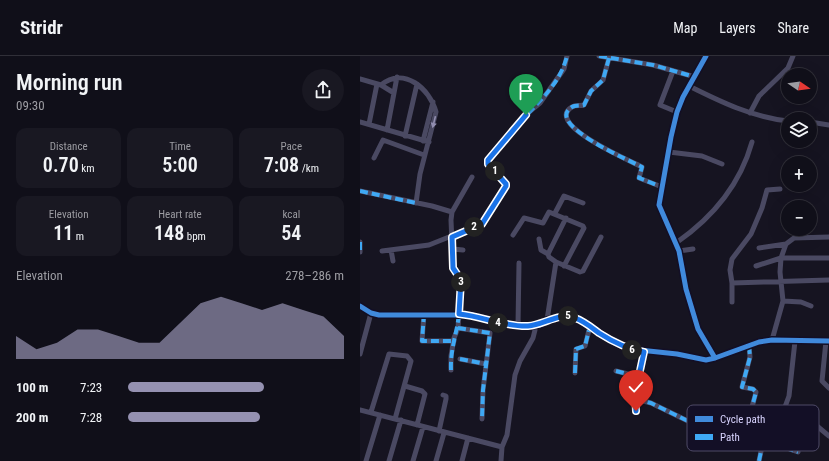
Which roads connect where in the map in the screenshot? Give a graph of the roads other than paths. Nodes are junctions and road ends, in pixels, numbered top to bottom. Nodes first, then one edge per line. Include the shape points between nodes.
1 (567, 56) edge
2 (599, 56) edge
3 (706, 56) edge
4 (793, 56) edge
5 (607, 57) edge
6 (673, 71) junction
7 (397, 77) junction
8 (696, 77) junction
9 (360, 79) edge
10 (379, 84) junction
11 (417, 84) junction
12 (690, 86) junction
13 (394, 93) junction
14 (433, 102) junction
15 (677, 112) junction
16 (750, 113) junction
17 (781, 120) edge
18 (360, 122) edge
19 (817, 123) edge
20 (369, 124) junction
21 (829, 125) edge
22 (387, 130) junction
23 (405, 136) junction
24 (423, 140) junction
25 (429, 142) junction
26 (752, 142) dead end
27 (669, 152) junction
28 (424, 155) junction
29 (374, 158) dead end
30 (722, 164) dead end
31 (472, 177) dead end
32 (662, 187) junction
33 (780, 189) dead end
34 (360, 192) edge
35 (416, 203) junction
36 (583, 203) dead end
37 (452, 212) junction
38 (555, 213) junction
39 (566, 218) junction
40 (512, 235) dead end
41 (829, 236) edge
42 (452, 237) junction
43 (601, 237) dead end
44 (539, 239) dead end
45 (360, 242) edge
46 (676, 243) junction
47 (786, 244) junction
48 (759, 248) dead end
49 (453, 249) junction
50 (693, 249) dead end
51 (391, 250) junction
52 (462, 250) dead end
53 (382, 251) dead end
54 (679, 251) junction
55 (360, 252) edge
56 (548, 254) junction
57 (781, 258) junction
58 (829, 258) edge
59 (392, 261) dead end
60 (556, 262) junction
61 (518, 263) dead end
62 (564, 266) junction
63 (756, 266) dead end
64 (829, 280) edge
65 (781, 282) junction
66 (732, 283) junction
67 (783, 299) junction
68 (732, 302) dead end
69 (360, 306) edge
70 (811, 306) dead end
71 (371, 313) junction
72 (424, 314) junction
73 (459, 314) junction
74 (547, 320) junction
75 (534, 325) junction
76 (518, 326) junction
77 (590, 326) junction
78 (458, 328) junction
79 (772, 340) junction
80 (454, 341) junction
81 (795, 341) junction
82 (827, 341) edge
83 (749, 346) junction
84 (644, 352) junction
85 (360, 354) edge
86 (715, 358) junction
87 (460, 359) dead end
88 (486, 364) junction
89 (451, 370) dead end
90 (616, 371) dead end
91 (575, 373) dead end
92 (640, 377) junction
93 (405, 386) junction
94 (829, 388) edge
95 (443, 395) dead end
96 (636, 399) junction
97 (753, 405) edge
98 (785, 405) edge
99 (360, 409) edge
100 (636, 411) dead end
101 (371, 412) junction
102 (380, 415) junction
103 (482, 419) dead end
104 (398, 420) junction
105 (687, 421) edge
106 (417, 425) junction
107 (423, 427) junction
108 (819, 428) edge
109 (441, 432) junction
110 (829, 436) edge
111 (468, 438) junction
112 (502, 447) junction
113 (761, 451) edge
114 (795, 451) edge
115 (798, 452) dead end
116 (366, 461) edge
117 (389, 461) edge
118 (413, 461) edge
119 (436, 461) edge
120 (462, 461) edge
121 (501, 461) edge
122 (759, 461) edge

1 - 42 street via 561,74 540,103 523,117 488,160 488,164 506,184 482,224
2 - 5 street
3 - 8 street
4 - 16 street via 788,68 759,96
5 - 6 street
5 - 32 street via 603,80 591,91 584,104 572,107 567,115 568,120 579,132 595,143 642,167 640,178
6 - 8 street
6 - 15 street via 660,105
7 - 10 street
7 - 11 street via 411,79
7 - 13 street
8 - 12 street
9 - 10 street
10 - 13 street
10 - 20 street
11 - 14 street
11 - 23 street
12 - 15 street
12 - 16 street
13 - 22 street
14 - 24 street
14 -> 25 street via 436,112
15 - 27 street
16 - 17 street
18 - 20 street
19 - 21 street
20 - 22 street
22 - 23 street
23 - 24 street
24 - 25 street
25 - 28 street
26 - 46 street via 750,152 724,199 714,212
27 - 30 street via 702,156
27 - 32 street
28 - 29 street via 383,140
28 - 35 street
31 - 37 street
32 - 46 street via 659,205
33 - 66 street via 767,190 765,193 762,208 751,234 732,259
34 - 35 street
35 - 37 street
36 - 38 street via 564,196
37 - 42 street
38 - 39 street
38 - 40 street via 548,212 543,223 524,218
39 - 56 street
39 - 62 street via 584,228
41 - 47 street via 794,238
42 - 49 street
42 - 51 street via 429,245
43 - 62 street via 583,271
44 - 56 street via 541,250
45 - 55 street
46 - 54 street
47 - 48 street
47 - 57 street
49 - 52 street
49 - 73 street via 453,268 461,280
50 - 54 street
51 - 53 street
51 - 59 street
54 - 86 street via 686,289 698,329
56 - 60 street
57 - 58 street
57 - 63 street
57 - 65 street
60 - 62 street
60 - 74 street
61 - 76 street
64 - 65 street
65 - 66 street
65 - 67 street
66 - 68 street
67 - 70 street
67 - 79 street
69 - 71 street
71 - 72 street
71 - 85 street
72 - 73 street
72 - 80 street via 422,341
73 - 76 street
73 - 78 street
74 - 75 street
74 - 77 street via 570,316
75 - 76 street
75 - 112 street via 533,338 515,375 507,436
77 - 84 street via 619,344
77 - 91 street via 584,346 576,349
78 - 80 street
78 - 88 street via 489,332
79 - 81 street
79 - 83 street
80 - 89 street
81 - 82 street
81 - 98 street
82 - 94 street via 822,381
83 - 86 street
83 - 97 street via 750,357 742,387 756,392
84 - 86 street via 677,354 698,359
84 - 92 street
87 - 88 street
88 - 103 street
90 - 92 street
92 - 96 street
93 - 101 street via 412,361 407,356 389,354
93 - 104 street
93 - 106 street via 425,394
95 - 109 street via 446,399
96 - 100 street
96 - 105 street via 651,403
99 - 101 street
101 - 102 street
102 - 104 street
102 - 116 street
104 - 106 street
104 - 117 street
106 - 107 street
107 - 109 street
107 - 118 street
108 - 110 street
109 - 111 street
109 - 119 street
111 - 112 street
111 - 120 street
112 - 121 street
113 - 122 street
114 - 115 street

